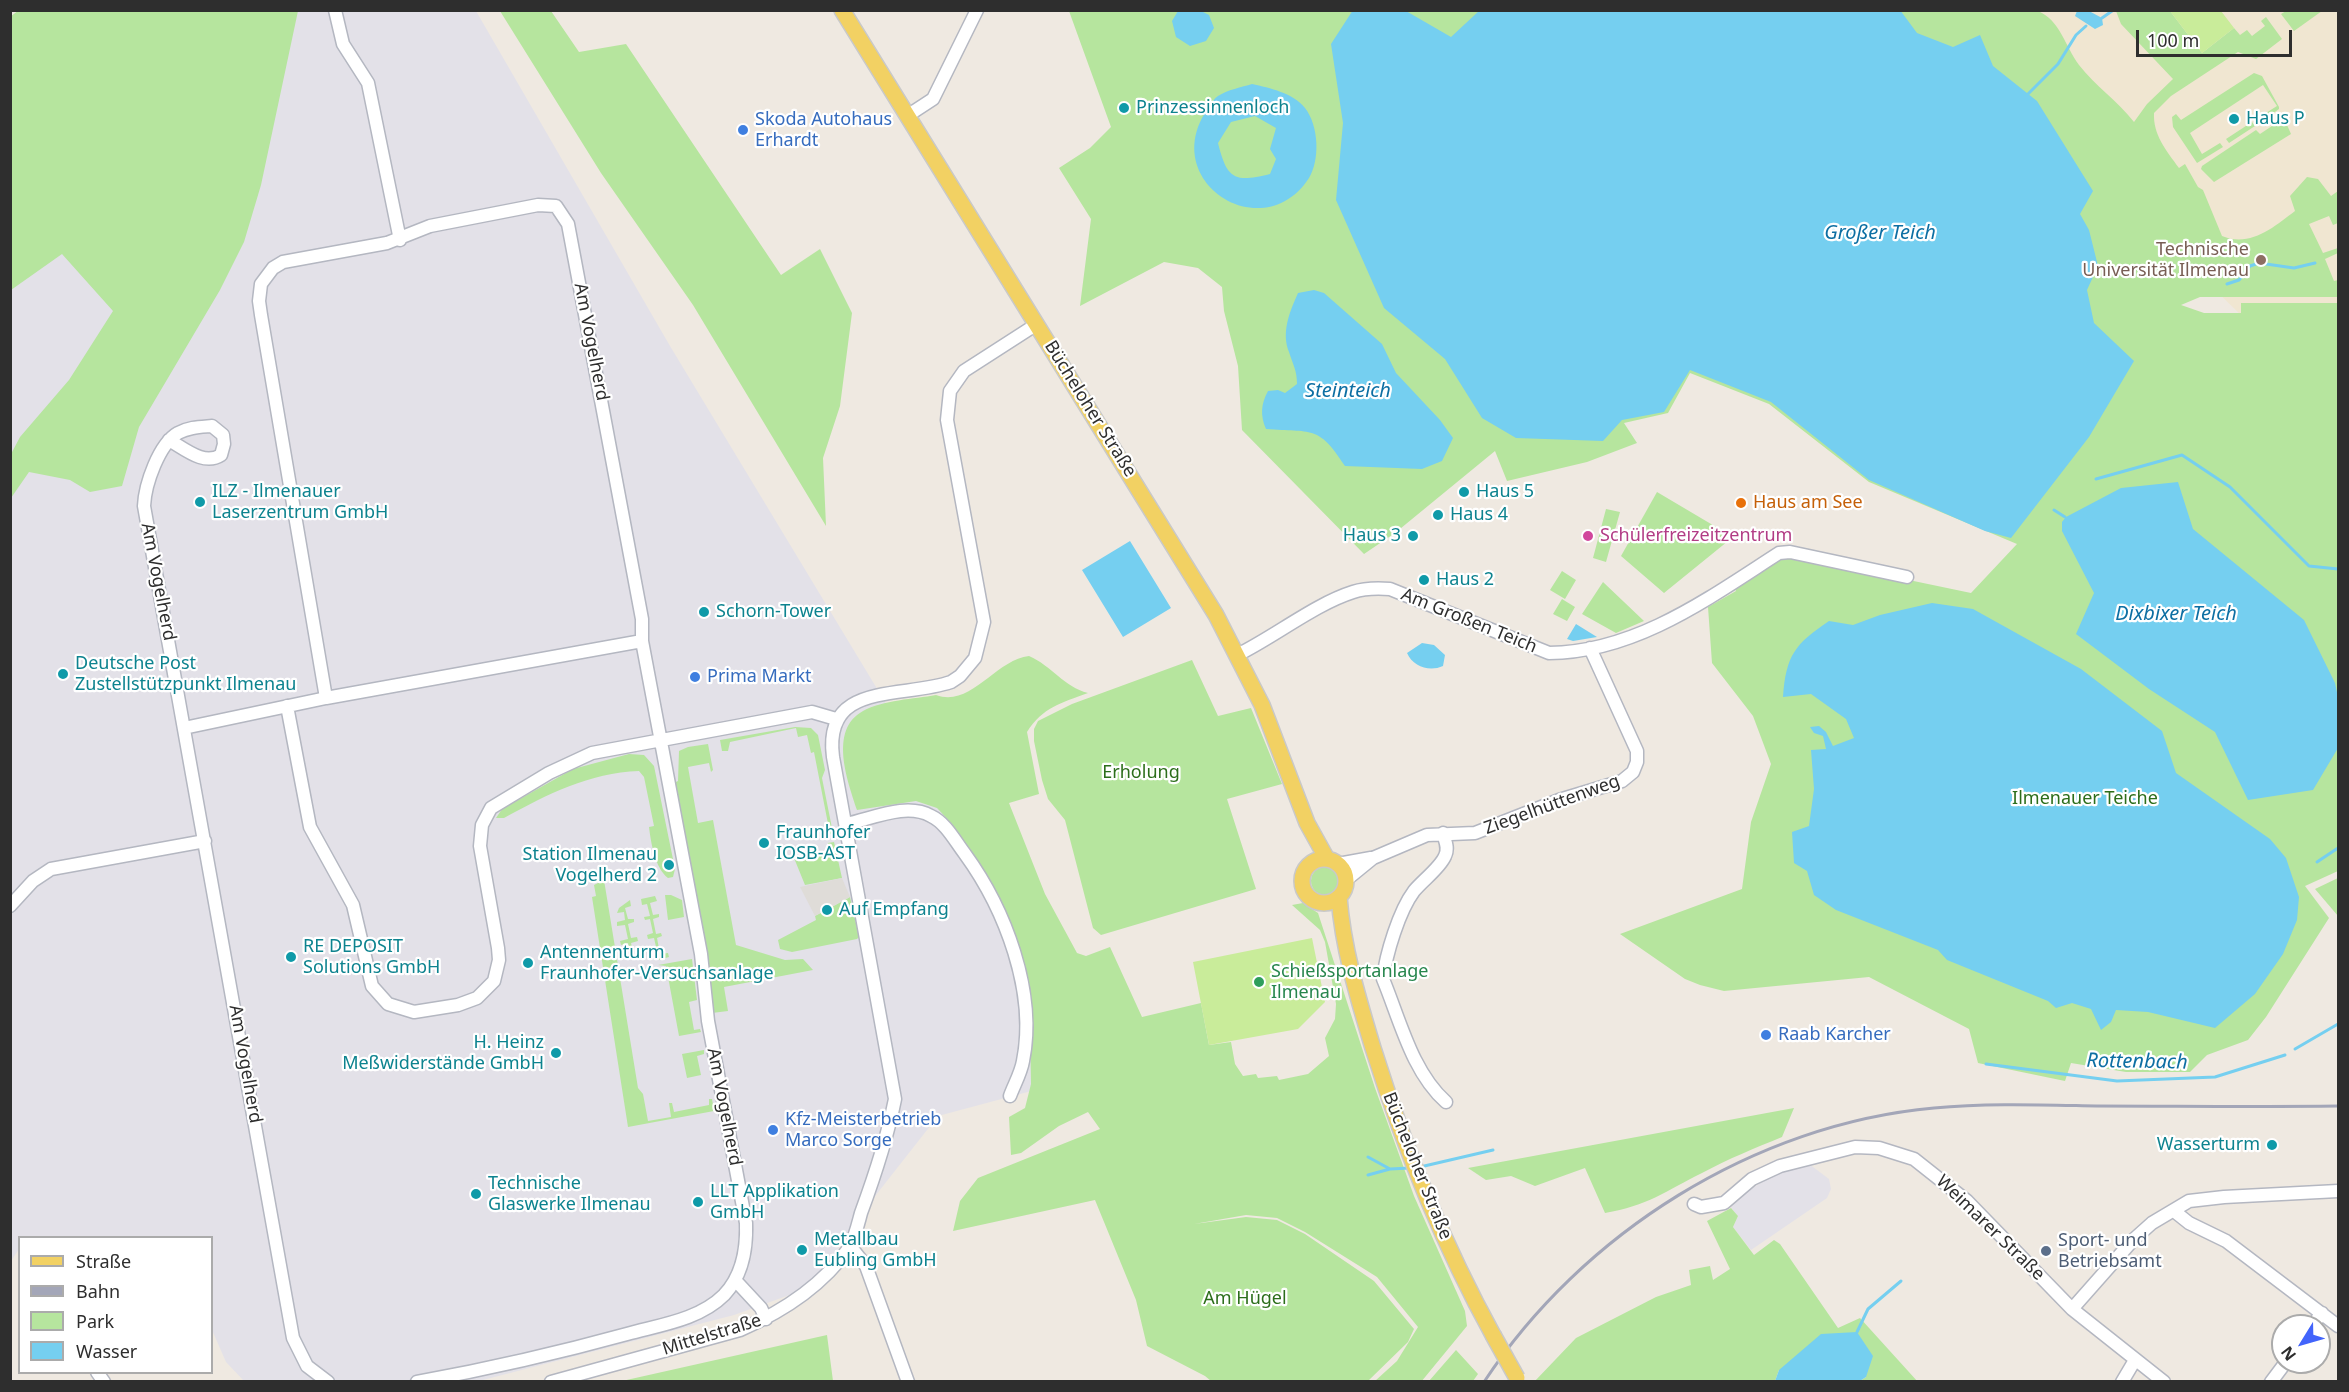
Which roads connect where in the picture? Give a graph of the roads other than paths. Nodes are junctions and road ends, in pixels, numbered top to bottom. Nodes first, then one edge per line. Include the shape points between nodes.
1 (335, 10) edge
2 (842, 10) edge
3 (976, 10) edge
4 (907, 116) junction
5 (400, 240) junction
6 (1037, 324) junction
7 (170, 440) dead end
8 (1907, 578) dead end
9 (642, 640) junction
10 (1590, 648) junction
11 (1237, 655) junction
12 (326, 698) junction
13 (287, 706) junction
14 (836, 719) junction
15 (184, 728) junction
16 (661, 740) junction
17 (1307, 822) junction
18 (846, 824) junction
19 (1443, 833) junction
20 (205, 841) junction
21 (1373, 858) junction
22 (1333, 862) junction
23 (1310, 865) junction
24 (1346, 880) junction
25 (1339, 897) junction
26 (1323, 903) junction
27 (10, 906) edge
28 (1342, 940) junction
29 (1010, 1096) dead end
30 (1446, 1102) dead end
31 (2338, 1191) edge
32 (1694, 1204) dead end
33 (2174, 1210) junction
34 (850, 1246) junction
35 (735, 1280) junction
36 (2072, 1309) junction
37 (2322, 1313) joint
38 (766, 1319) junction
39 (2338, 1326) edge
40 (2135, 1360) junction
41 (1518, 1380) edge
42 (328, 1382) edge
43 (417, 1382) edge
44 (551, 1382) edge
45 (908, 1382) edge
46 (2122, 1382) edge
47 (2164, 1382) edge

1 - 5 street via 343,44 368,83
2 - 4 main road, Bücheloher Straße
3 - 4 street via 933,99
4 - 6 main road, Bücheloher Straße
5 - 9 street, Am Vogelherd via 430,226 538,205 556,206 566,217 642,620
5 - 12 street, Am Vogelherd via 283,262 261,284 260,308
6 - 11 main road, Bücheloher Straße via 1182,558
6 - 14 street via 970,365 950,391 949,429 984,622 979,650 968,669 951,682 848,705
7 - 15 street, Am Vogelherd via 159,457 144,506
8 - 10 street, Am Großen Teich via 1790,552 1779,553 1686,612 1644,632
9 - 12 street
9 - 16 street, Am Vogelherd
10 - 11 street, Am Großen Teich via 1549,653 1390,589 1369,588 1352,592
10 - 19 street, Ziegelhüttenweg via 1637,751 1633,772 1622,781 1559,800 1499,826 1475,833
11 - 17 main road, Bücheloher Straße via 1276,740
12 - 13 street
13 - 15 street
13 - 16 street via 310,828 353,905 372,986 388,1004 414,1012 469,1002 494,981 498,945 480,846 482,825 491,808 592,753
14 - 16 street via 812,712
14 - 18 street via 831,743
15 - 20 street, Am Vogelherd
16 - 35 street, Am Vogelherd via 746,1223 747,1243
17 - 22 main road, Bücheloher Straße
17 - 23 main road, Bücheloher Straße
18 - 29 street via 892,812 930,815 942,824 974,867 996,906 1022,993 1023,1062
18 - 34 street via 895,1099 885,1148
19 - 21 street, Ziegelhüttenweg via 1427,835
19 - 30 street via 1445,857 1417,887 1404,909 1383,979 1418,1066
20 - 27 street via 51,868
20 - 42 street, Am Vogelherd via 293,1338 307,1366
21 - 22 street, Ziegelhüttenweg
21 - 24 street, Ziegelhüttenweg
22 - 23 main road
22 - 24 main road, Bücheloher Straße
23 - 26 main road, Bücheloher Straße via 1303,886 1309,897
24 - 25 main road, Bücheloher Straße
25 - 26 main road
25 - 28 main road, Bücheloher Straße
26 - 28 main road, Bücheloher Straße
28 - 41 main road, Bücheloher Straße, bridge via 1405,1142 1493,1335
31 - 33 street via 2189,1201
32 - 36 street, Weimarer Straße via 1701,1207 1724,1203 1752,1179 1780,1166 1855,1147 1879,1148 1914,1159 1946,1181
33 - 36 street via 2133,1240
33 - 37 street via 2189,1223 2226,1241
34 - 38 street, Mittelstraße via 827,1274
34 - 45 street via 866,1266
35 - 38 street
35 - 43 street, Am Vogelherd via 710,1306 685,1318 545,1356
36 - 40 street, Weimarer Straße
37 - 39 street
38 - 44 street, Mittelstraße via 740,1330
40 - 46 street
40 - 47 street, Weimarer Straße

